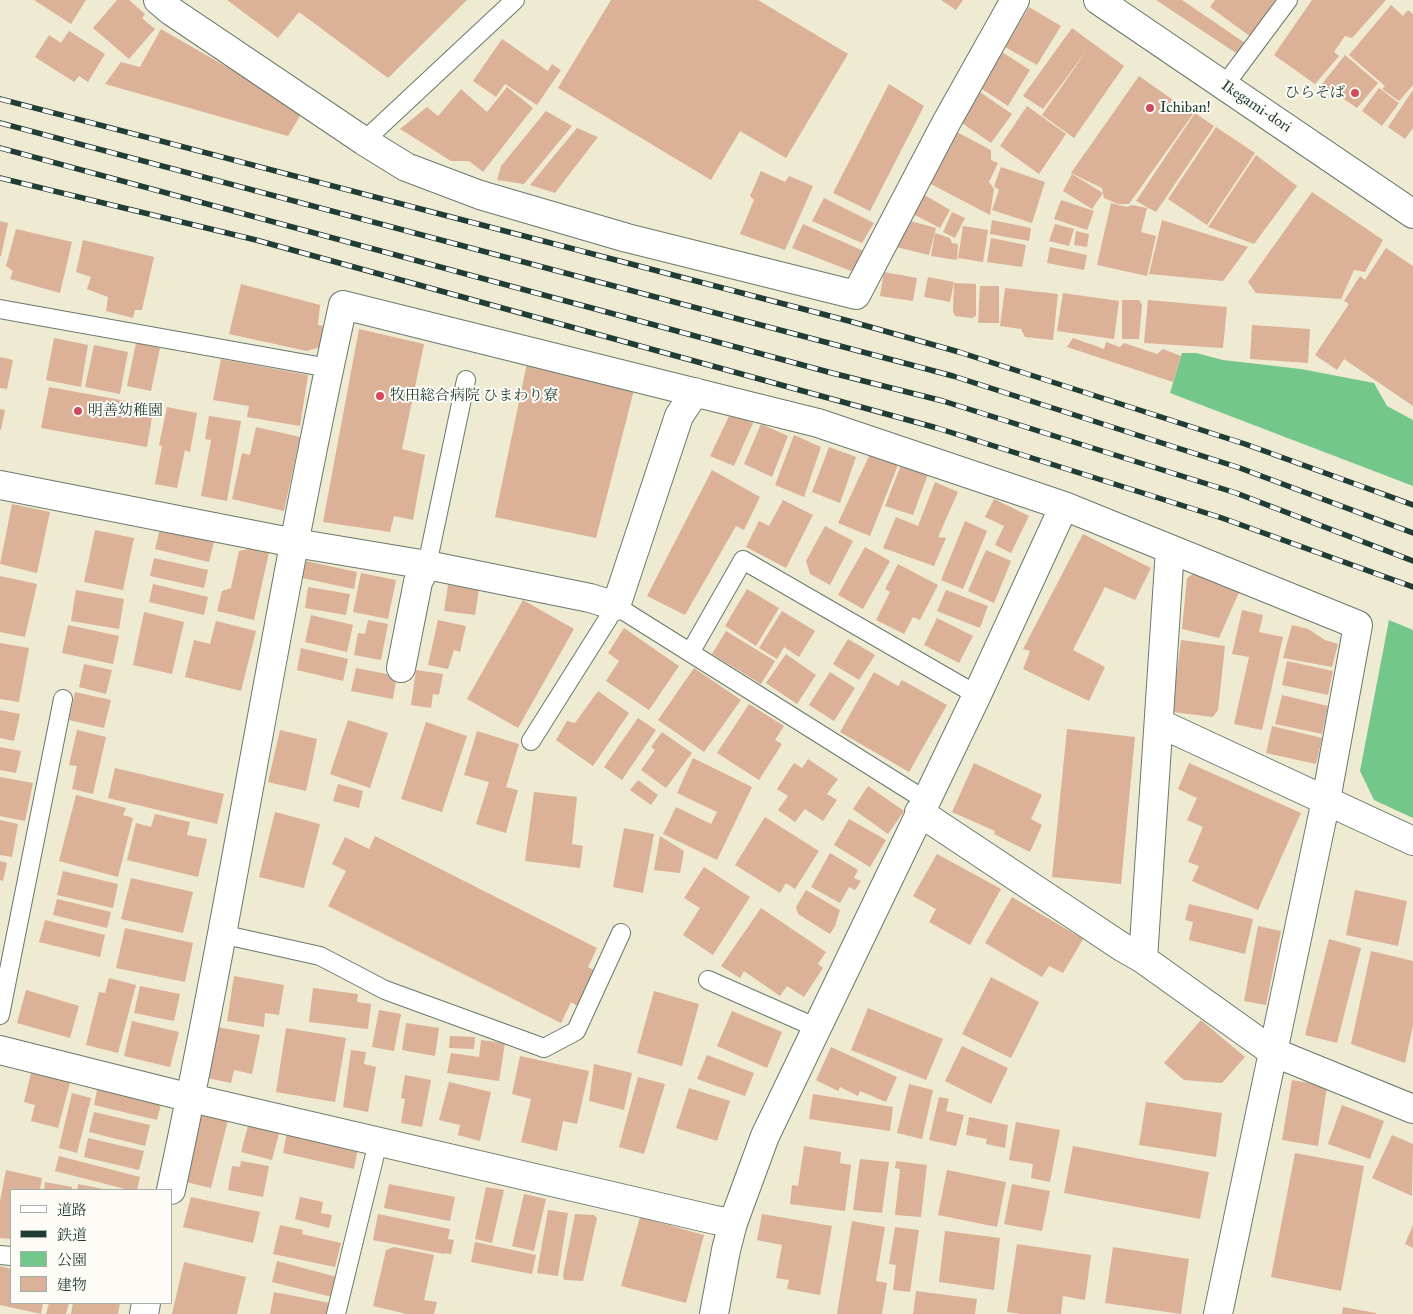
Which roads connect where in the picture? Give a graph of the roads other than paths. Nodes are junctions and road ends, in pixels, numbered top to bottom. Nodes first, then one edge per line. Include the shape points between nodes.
1 (158, 0) edge
2 (515, 0) edge
3 (1015, 0) edge
4 (1098, 0) edge
5 (1288, 0) edge
6 (1224, 86) junction
7 (364, 141) junction
8 (1413, 214) edge
9 (0, 309) edge
10 (329, 368) junction
11 (466, 380) dead end
12 (696, 392) junction
13 (1, 489) edge
14 (1064, 506) junction
15 (295, 543) junction
16 (1170, 549) junction
17 (428, 565) junction
18 (616, 606) junction
19 (690, 652) junction
20 (401, 668) dead end
21 (977, 695) junction
22 (63, 699) dead end
23 (1159, 723) junction
24 (531, 741) dead end
25 (1326, 800) junction
26 (922, 806) junction
27 (1413, 841) edge
28 (621, 933) dead end
29 (221, 934) junction
30 (1128, 956) junction
31 (708, 980) dead end
32 (0, 1015) edge
33 (817, 1028) junction
34 (0, 1050) edge
35 (1273, 1052) junction
36 (191, 1098) junction
37 (1413, 1109) edge
38 (378, 1142) junction
39 (171, 1189) edge
40 (732, 1223) junction
41 (719, 1313) edge
42 (336, 1314) edge
43 (1218, 1314) edge

1 - 7 street
2 - 7 lane
3 - 7 street via 856,295 627,238 480,195 406,167
4 - 6 street, Ikegami-dori
5 - 6 lane
6 - 8 street, Ikegami-dori
9 - 10 lane
10 - 12 street via 343,305
10 - 15 street
11 - 17 lane
12 - 14 street via 818,423
12 - 18 street via 679,416
13 - 15 street
14 - 16 street
14 - 21 street
15 - 17 street
15 - 29 street
16 - 23 street
16 - 25 street via 1358,625
17 - 18 street
17 - 20 street via 418,582
18 - 19 lane
18 - 24 lane
19 - 21 lane via 743,560
19 - 26 lane
21 - 26 street
22 - 32 lane
23 - 25 street
23 - 30 street
25 - 27 street
25 - 35 street
26 - 30 street
26 - 33 street
28 - 29 lane via 576,1031 544,1048 384,990 320,956
29 - 36 street
30 - 35 street
31 - 33 lane
33 - 40 street via 765,1136
34 - 36 street
35 - 37 street
35 - 43 street
36 - 38 street
36 - 39 street
38 - 40 street
38 - 42 lane
40 - 41 street

